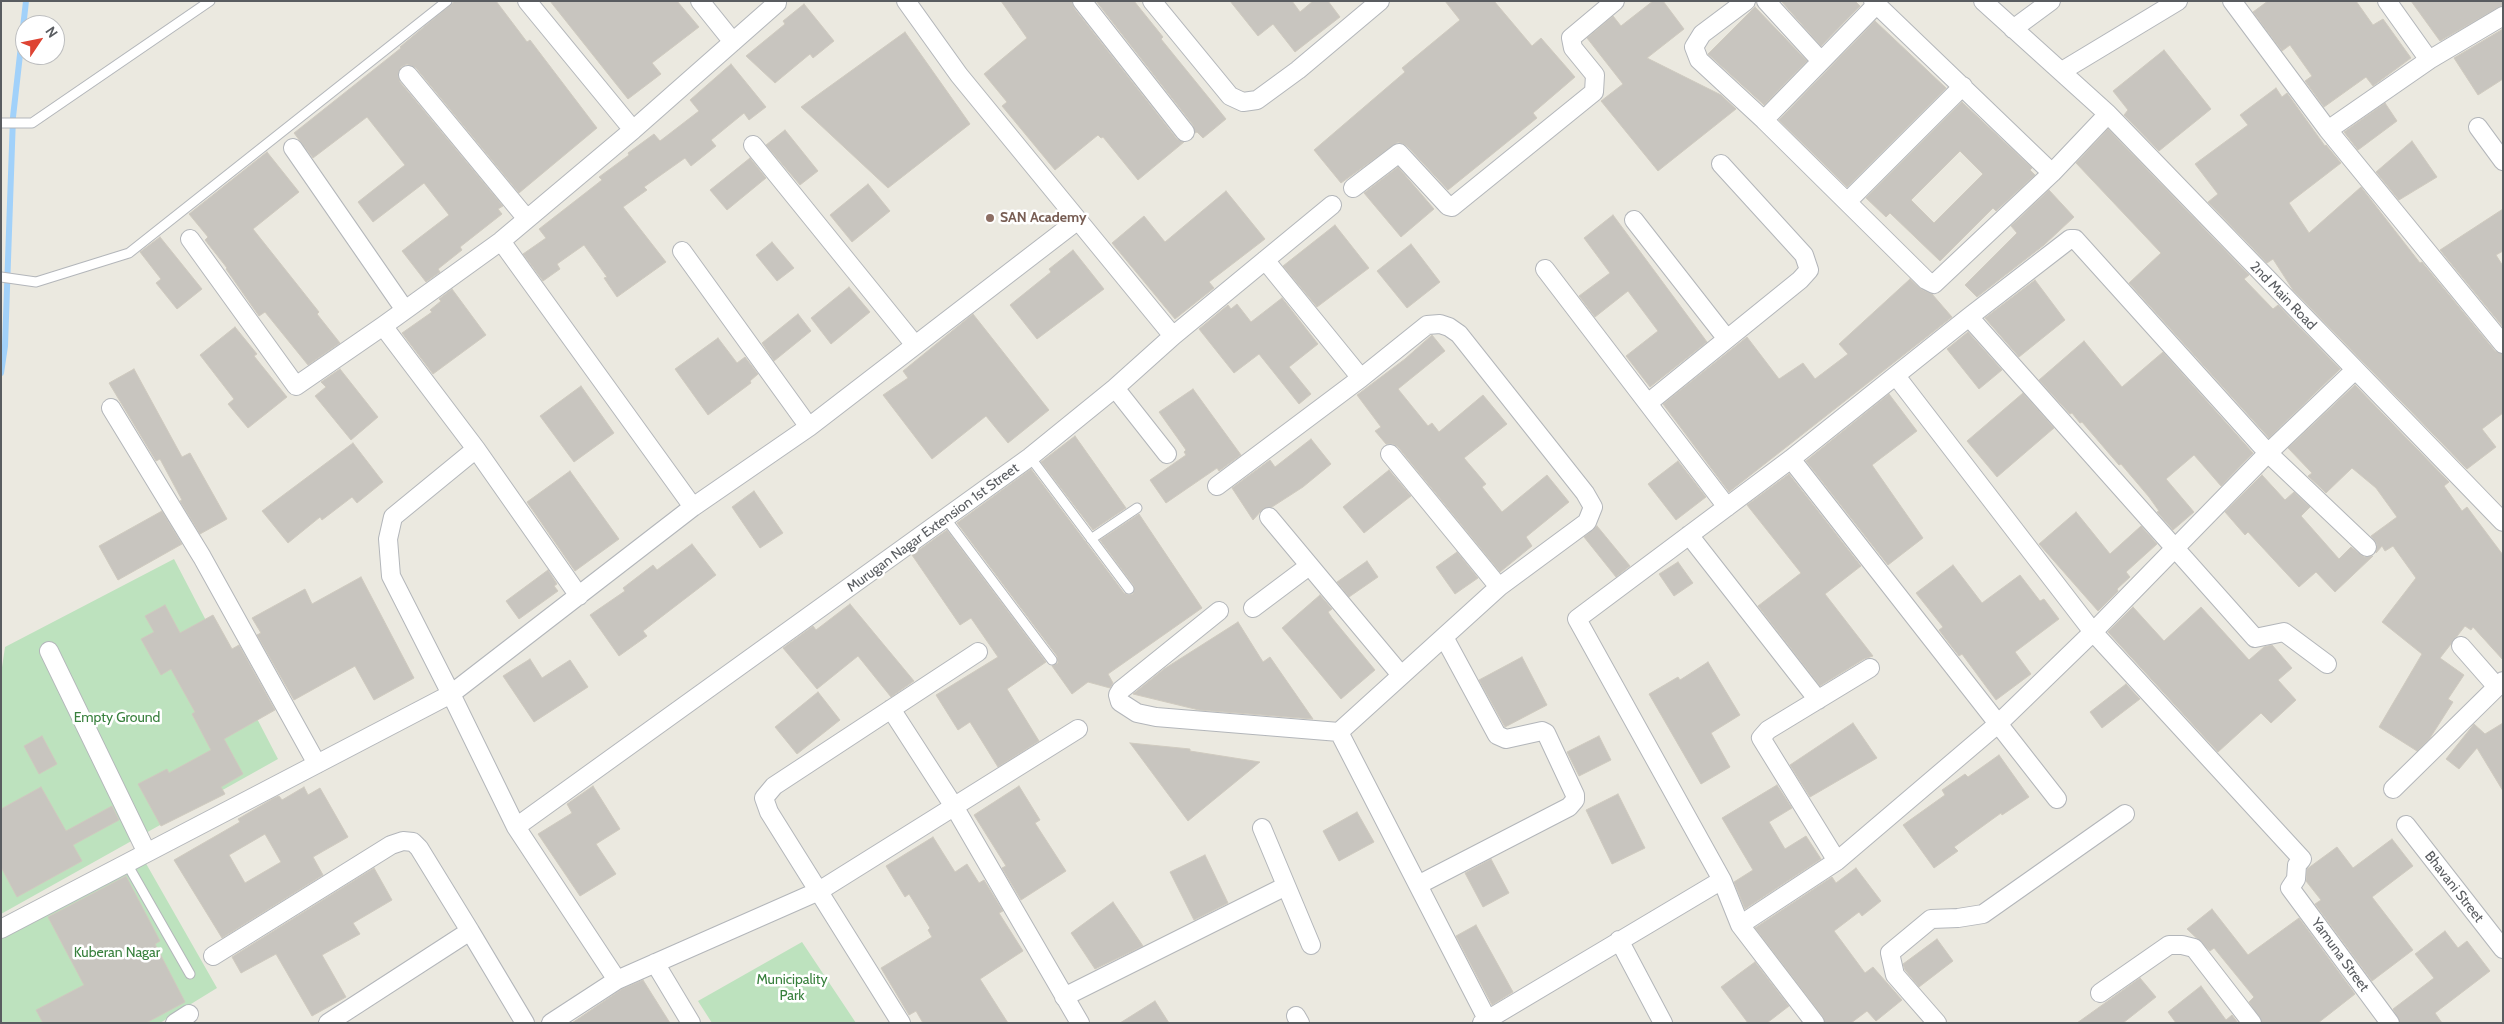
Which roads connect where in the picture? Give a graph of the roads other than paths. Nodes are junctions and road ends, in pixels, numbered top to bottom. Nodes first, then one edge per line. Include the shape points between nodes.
1 (210, 1) edge
2 (447, 1) edge
3 (527, 1) edge
4 (700, 1) edge
5 (906, 1) edge
6 (1082, 1) edge
7 (1152, 1) edge
8 (1380, 1) edge
9 (1614, 1) edge
10 (1746, 1) edge
11 (1766, 1) edge
12 (1983, 1) edge
13 (2051, 1) edge
14 (2178, 1) edge
15 (2232, 1) edge
16 (2387, 1) edge
17 (778, 3) dead end
18 (1874, 3) edge
19 (2031, 7) edge
20 (2503, 16) edge
21 (2013, 29) junction
22 (733, 42) junction
23 (2429, 60) junction
24 (1821, 61) junction
25 (2062, 71) junction
26 (408, 75) dead end
27 (1962, 86) junction
28 (2108, 114) junction
29 (1764, 120) junction
30 (2, 124) edge
31 (2478, 128) dead end
32 (633, 130) junction
33 (2328, 130) junction
34 (1185, 132) dead end
35 (753, 145) dead end
36 (293, 148) dead end
37 (2503, 161) edge
38 (1721, 164) dead end
39 (2052, 173) junction
40 (1352, 188) dead end
41 (1847, 202) junction
42 (1332, 205) dead end
43 (527, 219) junction
44 (1078, 220) junction
45 (1634, 220) dead end
46 (190, 239) dead end
47 (501, 241) junction
48 (682, 250) dead end
49 (1265, 260) junction
50 (1545, 269) dead end
51 (1, 277) edge
52 (405, 310) junction
53 (1969, 317) junction
54 (383, 326) junction
55 (1173, 336) junction
56 (1727, 339) junction
57 (2503, 344) edge
58 (915, 345) junction
59 (2355, 370) junction
60 (1896, 376) junction
61 (1361, 378) junction
62 (1115, 388) junction
63 (1648, 403) junction
64 (110, 408) dead end
65 (809, 427) junction
66 (476, 448) junction
67 (2268, 452) junction
68 (1167, 454) dead end
69 (1390, 454) dead end
70 (1030, 457) junction
71 (1791, 460) junction
72 (1217, 486) dead end
73 (693, 507) junction
74 (1727, 507) junction
75 (1138, 508) dead end
76 (1269, 517) dead end
77 (946, 518) junction
78 (2503, 522) edge
79 (1688, 535) junction
80 (1092, 538) junction
81 (2175, 546) junction
82 (2367, 547) dead end
83 (1309, 566) junction
84 (1499, 587) junction
85 (1129, 589) dead end
86 (579, 596) junction
87 (1253, 608) dead end
88 (1219, 612) dead end
89 (2093, 632) junction
90 (1444, 637) junction
91 (2461, 646) dead end
92 (49, 651) dead end
93 (978, 652) dead end
94 (1052, 660) dead end
95 (2327, 664) dead end
96 (1870, 668) dead end
97 (1401, 675) junction
98 (2500, 684) edge
99 (452, 694) junction
100 (1818, 700) junction
101 (891, 710) junction
102 (1998, 723) junction
103 (1078, 729) dead end
104 (1339, 732) junction
105 (317, 764) junction
106 (2393, 789) dead end
107 (2057, 799) dead end
108 (954, 808) junction
109 (2125, 814) dead end
110 (2406, 825) dead end
111 (516, 827) junction
112 (1262, 828) dead end
113 (146, 851) junction
114 (1837, 861) junction
115 (126, 862) junction
116 (1722, 880) junction
117 (1286, 886) junction
118 (1418, 886) junction
119 (819, 891) junction
120 (1740, 925) junction
121 (1, 929) edge
122 (470, 931) junction
123 (1619, 940) junction
124 (1311, 945) dead end
125 (2503, 949) edge
126 (213, 956) dead end
127 (655, 963) junction
128 (190, 974) dead end
129 (616, 980) junction
130 (2100, 993) dead end
131 (1064, 997) junction
132 (1484, 1021) edge
133 (328, 1023) edge
134 (525, 1023) edge
135 (551, 1023) edge
136 (691, 1023) edge
137 (901, 1023) edge
138 (1080, 1023) edge
139 (1663, 1023) edge
140 (1815, 1023) edge
141 (1937, 1023) edge
142 (2252, 1023) edge
143 (2390, 1023) edge

1 - 30 lane via 32,123
2 - 51 lane via 129,253 36,282
3 - 32 street
4 - 22 street
5 - 44 street via 959,76
6 - 34 street
7 - 8 street via 1230,96 1243,102 1257,100 1298,70
9 - 40 street via 1571,38 1573,48 1595,75 1594,92 1452,206 1448,206 1399,152
10 - 29 street via 1702,34 1694,48 1698,60
11 - 24 street
12 - 21 street, 2nd Main Road
13 - 19 street
14 - 25 street
15 - 33 street
16 - 23 street
17 - 22 street
18 - 24 street
18 - 27 street
19 - 21 street
20 - 23 street
21 - 25 street, 2nd Main Road
22 - 32 street
23 - 33 street
24 - 29 street
25 - 28 street, 2nd Main Road
26 - 43 street
27 - 39 street
27 - 41 street
28 - 39 street
28 - 59 street, 2nd Main Road
29 - 41 street
31 - 37 street
32 - 43 street
33 - 57 street
35 - 58 street
36 - 52 street
38 - 56 street via 1804,255 1809,270
39 - 41 street via 1934,284 1926,280
42 - 49 street, Murugan Nagar Extension 1st Street
43 - 47 street
44 - 55 street
44 - 58 street
45 - 56 street
46 - 54 street via 296,386
47 - 52 street
47 - 73 street
48 - 65 street
49 - 55 street, Murugan Nagar Extension 1st Street
49 - 61 street
50 - 63 street
52 - 54 street
53 - 60 street
53 - 67 street via 2070,239 2075,239
53 - 81 street
54 - 66 street
55 - 62 street, Murugan Nagar Extension 1st Street
56 - 63 street
58 - 65 street
59 - 67 street
59 - 78 street, 2nd Main Road
60 - 71 street
60 - 89 street
61 - 72 street
61 - 84 street via 1427,325 1449,327 1459,334 1584,493 1592,507 1587,522
62 - 68 street
62 - 70 street, Murugan Nagar Extension 1st Street
63 - 74 street
64 - 105 street via 202,557
65 - 73 street
66 - 86 street
66 - 99 street via 393,517 388,539 391,576
67 - 81 street
67 - 82 street
69 - 84 street
70 - 77 street, Murugan Nagar Extension 1st Street
70 - 80 lane
71 - 74 street
71 - 102 street
73 - 86 street
74 - 79 street
75 - 80 lane
76 - 83 street
77 - 94 lane
77 - 111 street, Murugan Nagar Extension 1st Street
79 - 100 street
79 - 116 street via 1577,619
80 - 85 lane
81 - 89 street
81 - 95 street via 2255,638 2284,632
83 - 87 street
83 - 97 street
84 - 90 street
86 - 99 street
88 - 104 street via 1121,690 1118,695 1120,702 1137,713 1156,717
89 - 102 street
89 - 143 street, Yamuna Street via 2302,859 2290,888
90 - 97 street
90 - 118 street via 1497,735 1506,739 1546,732 1575,800 1569,807
91 - 98 street
92 - 113 street
93 - 101 street
96 - 100 street
97 - 104 street
98 - 106 street
99 - 105 street
99 - 111 street
100 - 114 street via 1768,730 1762,738
101 - 108 street
101 - 119 street via 774,786 764,798 768,812
102 - 107 street
102 - 114 street
103 - 108 street
104 - 118 street
105 - 113 street
108 - 119 street
108 - 131 street
109 - 141 street via 1983,914 1932,919 1890,953 1895,975
110 - 125 street, Bhavani Street
111 - 129 street
112 - 117 street
113 - 115 street
114 - 120 street
115 - 121 street
115 - 128 lane
116 - 120 street
116 - 123 street
117 - 124 street
117 - 131 street
118 - 132 street
119 - 127 street
119 - 137 street
120 - 140 street
122 - 126 street via 419,848 413,842 403,841 391,845
122 - 133 street
122 - 134 street
123 - 132 street
123 - 139 street
127 - 129 street
127 - 136 street
129 - 135 street
130 - 142 street via 2169,946 2182,945 2194,948
131 - 138 street

